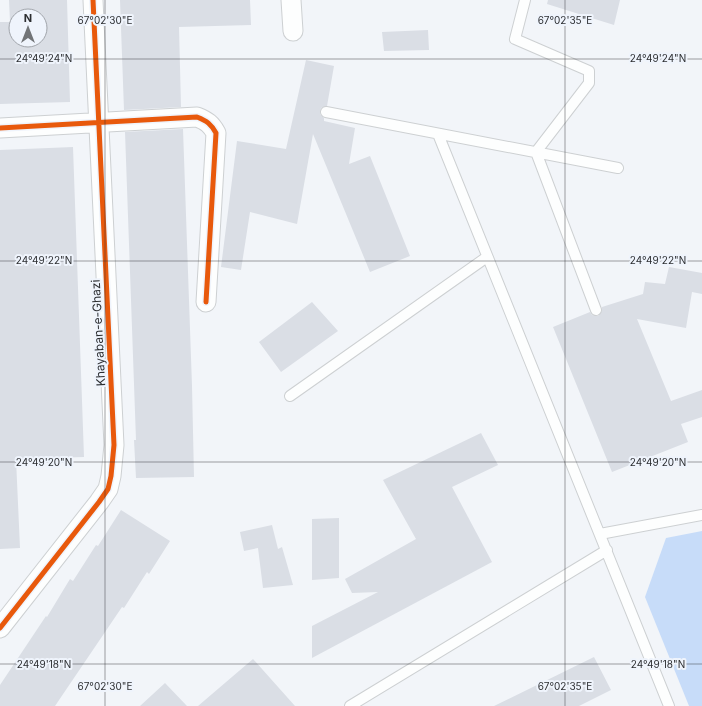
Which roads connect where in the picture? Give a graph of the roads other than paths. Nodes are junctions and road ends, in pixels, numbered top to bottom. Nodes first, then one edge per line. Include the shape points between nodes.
1 (93, 0) edge
2 (291, 0) edge
3 (525, 0) edge
4 (293, 32) dead end
5 (326, 112) dead end
6 (98, 122) junction
7 (0, 128) edge
8 (438, 134) junction
9 (536, 152) junction
10 (618, 168) dead end
11 (487, 257) junction
12 (206, 302) dead end
13 (596, 310) dead end
14 (290, 396) dead end
15 (702, 514) edge
16 (600, 534) junction
17 (607, 550) junction
18 (0, 628) edge
19 (350, 706) edge
20 (669, 706) edge

1 - 6 street, Khayaban-e-Ghazi
2 - 4 street
3 - 9 lane via 515,40 589,71 589,83
5 - 8 lane
6 - 7 street
6 - 12 street via 197,117 206,120 216,133
6 - 18 street, Khayaban-e-Ghazi via 114,445 111,476 108,489 99,502
8 - 9 lane
8 - 11 lane
9 - 10 lane
9 - 13 lane
11 - 14 lane
11 - 16 lane
15 - 16 lane
16 - 17 lane
17 - 19 lane
17 - 20 lane

